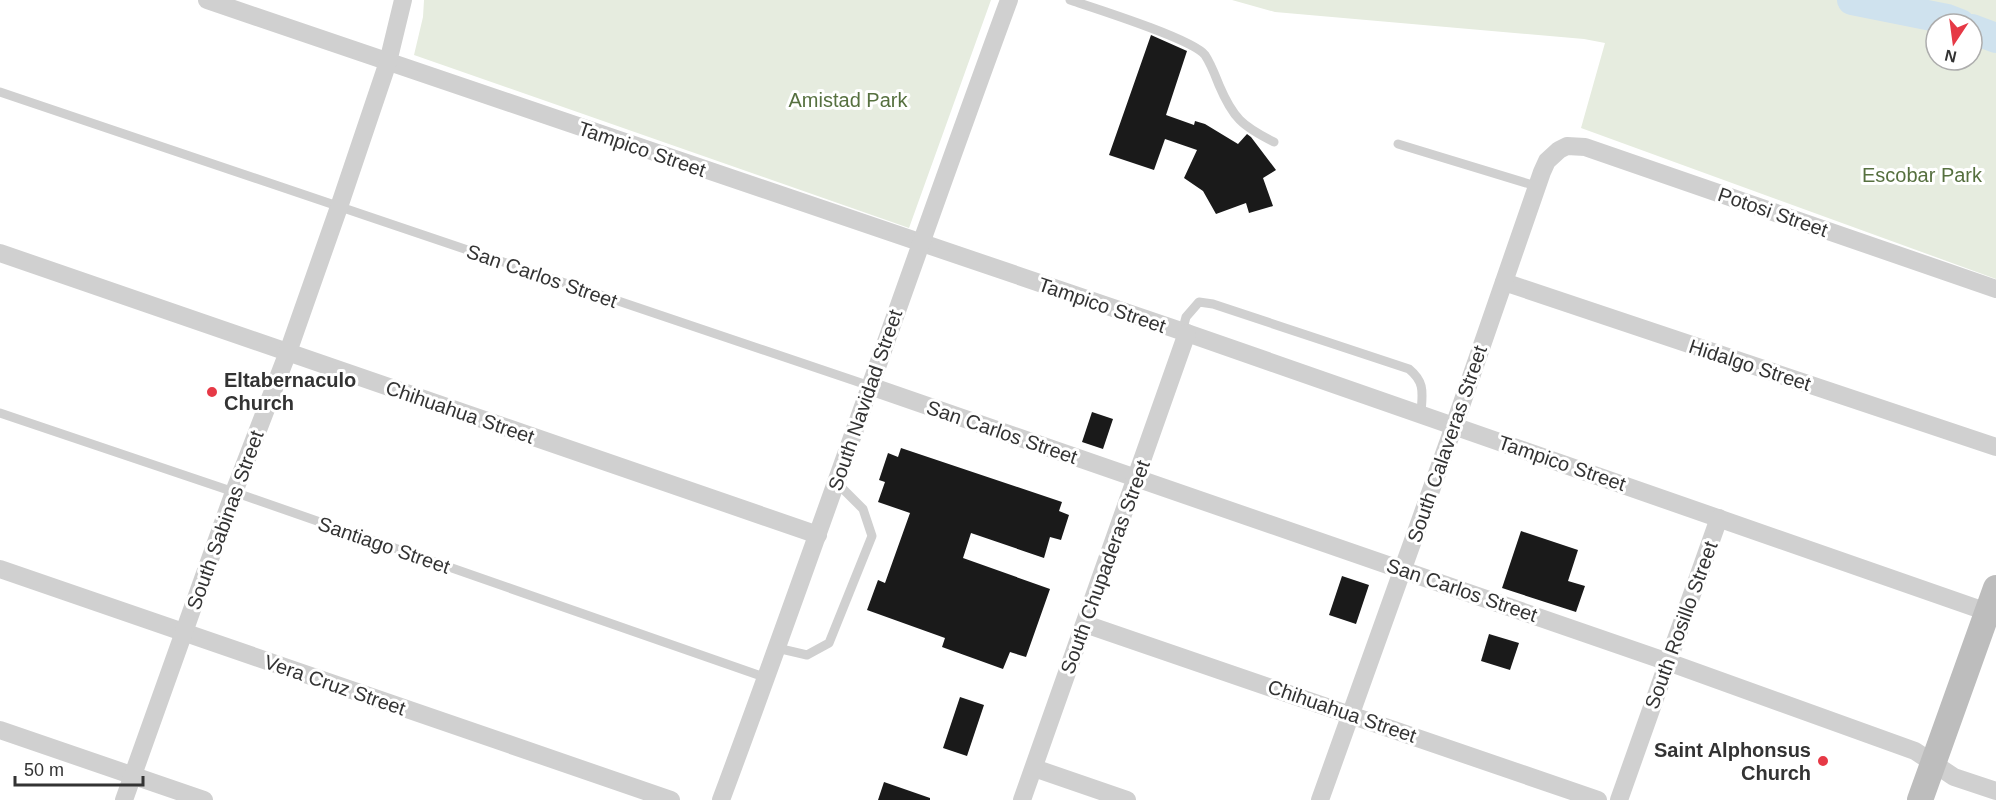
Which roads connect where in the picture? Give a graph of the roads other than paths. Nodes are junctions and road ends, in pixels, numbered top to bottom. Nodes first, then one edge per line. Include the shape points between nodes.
1 (207, 0) edge
2 (403, 0) edge
3 (1009, 0) edge
4 (1070, 0) edge
5 (388, 62) junction
6 (0, 92) edge
7 (1274, 142) dead end
8 (1398, 144) dead end
9 (1551, 157) joint
10 (1536, 186) junction
11 (339, 207) junction
12 (920, 243) junction
13 (0, 253) edge
14 (1504, 282) junction
15 (1996, 289) edge
16 (1185, 333) junction
17 (288, 352) junction
18 (870, 386) junction
19 (0, 413) edge
20 (1421, 414) junction
21 (1454, 426) junction
22 (1996, 447) edge
23 (1136, 478) junction
24 (837, 483) junction
25 (234, 492) junction
26 (1719, 518) junction
27 (818, 535) junction
28 (1403, 569) junction
29 (0, 570) edge
30 (1996, 588) edge
31 (1992, 613) edge
32 (1084, 624) junction
33 (184, 633) junction
34 (777, 648) junction
35 (1668, 662) junction
36 (767, 678) junction
37 (1351, 714) junction
38 (0, 730) edge
39 (1933, 763) junction
40 (1034, 768) junction
41 (132, 776) junction
42 (1996, 791) edge
43 (124, 800) edge
44 (204, 800) edge
45 (670, 800) edge
46 (721, 800) edge
47 (1022, 800) edge
48 (1127, 800) edge
49 (1320, 800) edge
50 (1598, 800) edge
51 (1619, 800) edge
52 (1920, 800) edge

1 - 5 street, Tampico Street
2 - 5 street, South Sabinas Street
3 - 12 street, South Navidad Street
4 - 7 lane via 1193,46 1204,54 1236,117 1252,132
5 - 11 street, South Sabinas Street
5 - 12 street, Tampico Street
6 - 11 lane, San Carlos Street
8 - 10 lane
9 - 10 street, South Calaveras Street
9 - 15 street, Potosi Street via 1567,146 1585,147
10 - 14 street, South Calaveras Street
11 - 17 street, South Sabinas Street
11 - 18 lane, San Carlos Street
12 - 16 street, Tampico Street
12 - 18 street, South Navidad Street
13 - 17 street, Chihuahua Street
14 - 21 street, South Calaveras Street
14 - 22 street, Hidalgo Street
16 - 20 street, Tampico Street
16 - 20 lane via 1186,317 1199,302 1213,304 1409,369 1423,387
16 - 23 street, South Chupaderas Street
17 - 25 street, South Sabinas Street
17 - 27 street, Chihuahua Street
18 - 23 street, San Carlos Street
18 - 24 street, South Navidad Street
19 - 25 lane, Santiago Street
20 - 21 street, Tampico Street
21 - 26 street, Tampico Street
21 - 28 street, South Calaveras Street
23 - 28 street, San Carlos Street
23 - 32 street, South Chupaderas Street
24 - 27 street, South Navidad Street
24 - 34 lane via 863,509 872,536 829,643 807,655
25 - 33 street, South Sabinas Street
25 - 36 lane, Santiago Street
26 - 31 street, Tampico Street
26 - 35 street, South Rosillo Street
27 - 34 street, South Navidad Street
28 - 35 street, San Carlos Street
28 - 37 street, South Calaveras Street
29 - 33 street, Vera Cruz Street
30 - 31 main road
31 - 39 main road
32 - 37 street, Chihuahua Street
32 - 40 street, South Chupaderas Street
33 - 41 street, South Sabinas Street
33 - 45 street, Vera Cruz Street
34 - 36 street, South Navidad Street
35 - 39 street, San Carlos Street via 1915,751
35 - 51 street, South Rosillo Street
36 - 46 street, South Navidad Street
37 - 49 street, South Calaveras Street
37 - 50 street, Chihuahua Street
38 - 41 street
39 - 42 street, San Carlos Street via 1954,777
39 - 52 main road
40 - 47 street, South Chupaderas Street
40 - 48 street
41 - 43 street, South Sabinas Street
41 - 44 street

